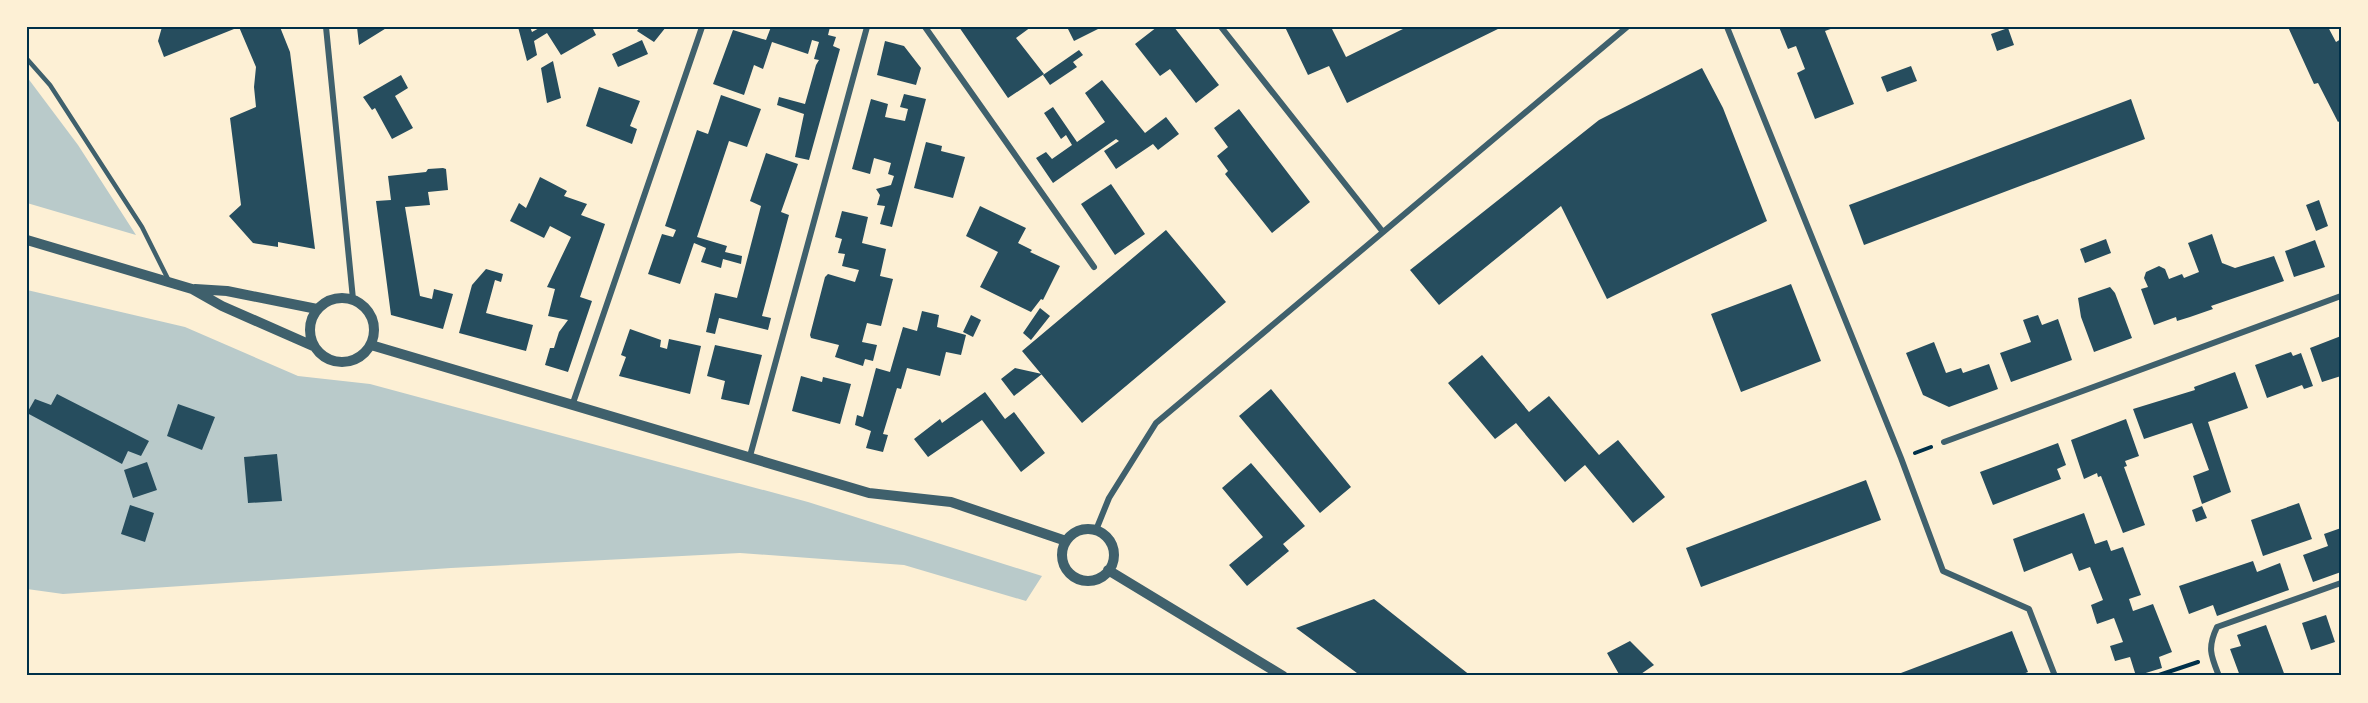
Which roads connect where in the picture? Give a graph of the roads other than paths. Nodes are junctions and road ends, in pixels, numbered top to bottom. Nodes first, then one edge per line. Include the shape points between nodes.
1 (326, 27) edge
2 (702, 27) edge
3 (867, 27) edge
4 (925, 27) edge
5 (1221, 27) edge
6 (1627, 27) edge
7 (1727, 27) edge
8 (27, 59) edge
9 (1383, 232) junction
10 (27, 240) edge
11 (1094, 267) dead end
12 (169, 281) junction
13 (192, 288) junction
14 (2341, 296) edge
15 (352, 299) junction
16 (316, 309) junction
17 (371, 345) junction
18 (313, 346) junction
19 (573, 403) junction
20 (1944, 442) road end
21 (750, 456) junction
22 (1096, 530) junction
23 (1066, 541) junction
24 (1108, 570) junction
25 (2341, 583) edge
26 (1283, 676) edge
27 (2055, 676) edge
28 (2219, 676) edge

1 - 15 street
2 - 19 street
3 - 21 street
4 - 11 street
5 - 9 street
6 - 9 street
7 - 27 street via 1943,571 2029,609
8 - 12 lane via 50,85 142,228
9 - 22 street via 1156,423 1109,498
10 - 12 street
12 - 13 street
13 - 16 street
13 - 18 street via 222,306
14 - 20 street
15 - 16 street via 339,297
15 - 17 street via 365,306 373,318
16 - 18 street via 311,321
17 - 18 street via 364,354 343,363 331,361
17 - 19 street
19 - 21 street
21 - 23 street via 869,493 951,502
22 - 23 street via 1079,531
22 - 24 street via 1112,547 1114,555
23 - 24 street via 1062,558 1077,579 1094,580
24 - 26 street
25 - 28 street via 2217,627 2210,641

